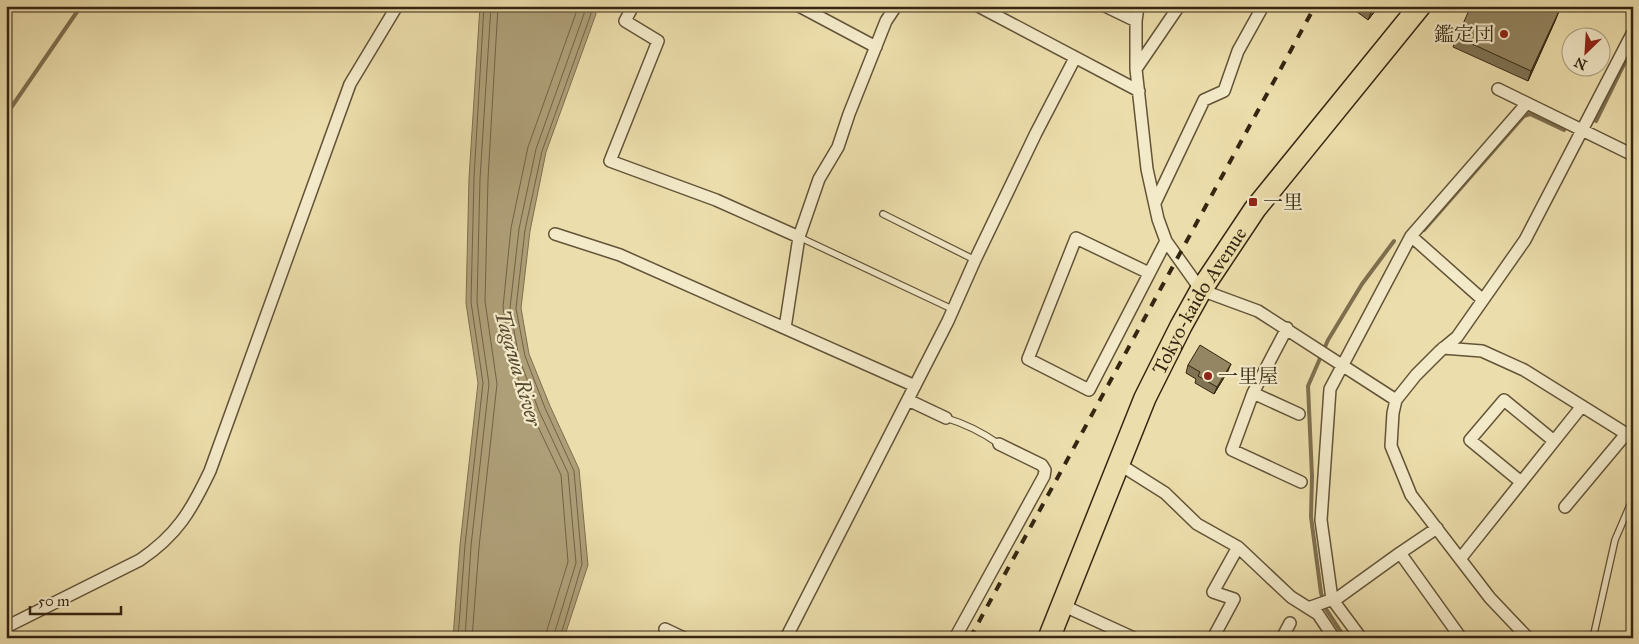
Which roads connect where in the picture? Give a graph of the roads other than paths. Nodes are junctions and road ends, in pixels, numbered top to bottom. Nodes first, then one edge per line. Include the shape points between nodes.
1 (397, 6) edge
2 (633, 6) edge
3 (800, 6) edge
4 (896, 6) edge
5 (978, 6) edge
6 (1105, 6) edge
7 (1138, 6) edge
8 (1179, 6) edge
9 (1264, 6) edge
10 (1420, 6) edge
11 (1136, 21) junction
12 (1633, 32) edge
13 (876, 47) junction
14 (1630, 47) edge
15 (1075, 58) junction
16 (1136, 69) junction
17 (1498, 88) dead end
18 (1139, 91) junction
19 (1527, 103) junction
20 (1583, 130) junction
21 (1633, 155) edge
22 (1155, 203) junction
23 (883, 214) dead end
24 (555, 234) dead end
25 (1411, 236) junction
26 (799, 237) junction
27 (1166, 241) junction
28 (975, 260) junction
29 (1149, 273) junction
30 (1201, 290) junction
31 (1483, 300) junction
32 (952, 310) junction
33 (785, 328) junction
34 (1287, 328) junction
35 (1443, 348) junction
36 (1342, 364) junction
37 (915, 386) junction
38 (1253, 394) junction
39 (908, 400) junction
40 (1396, 400) junction
41 (1582, 406) junction
42 (1299, 414) dead end
43 (946, 418) joint
44 (1629, 436) edge
45 (1554, 441) junction
46 (999, 444) joint
47 (1119, 464) junction
48 (1301, 482) dead end
49 (1521, 482) junction
50 (1633, 498) edge
51 (1565, 507) dead end
52 (1437, 528) junction
53 (1238, 547) junction
54 (1400, 553) junction
55 (1460, 559) junction
56 (1330, 600) junction
57 (1062, 604) junction
58 (1310, 607) junction
59 (1290, 623) dead end
60 (6, 628) edge
61 (665, 629) dead end
62 (684, 638) edge
63 (786, 638) edge
64 (955, 638) edge
65 (1049, 638) edge
66 (1134, 638) edge
67 (1213, 638) edge
68 (1282, 638) edge
69 (1334, 638) edge
70 (1361, 638) edge
71 (1461, 638) edge
72 (1528, 638) edge
73 (1593, 638) edge

1 - 60 street via 350,84 210,471 183,521 157,548 140,560
2 - 26 street via 625,20 658,41 610,161 716,200
3 - 13 street
4 - 13 street
5 - 15 street
6 - 11 street
7 - 11 street
8 - 16 street
9 - 22 street via 1238,51 1224,91 1204,100
10 - 30 highway, Tokyo-kaido Avenue via 1255,209
11 - 16 street
12 - 14 street
13 - 26 street via 838,147 819,179
14 - 20 street
15 - 18 street
15 - 28 street
16 - 18 street
17 - 19 street
18 - 22 street via 1147,170
19 - 20 street
19 - 25 street
20 - 21 street
20 - 31 street via 1525,240
22 - 27 street
23 - 28 lane
24 - 33 street via 620,255
25 - 31 street
25 - 36 street
26 - 32 lane
26 - 33 street
27 - 29 street
27 - 30 street
28 - 32 street
29 - 29 street via 1089,390 1028,359 1076,238
30 - 34 street via 1258,310
30 - 47 highway, Tokyo-kaido Avenue via 1145,398
31 - 35 street via 1457,337
32 - 37 street
33 - 37 street
34 - 36 street
34 - 38 street
35 - 40 street
35 - 41 street via 1482,351 1524,370
36 - 40 street
36 - 56 street via 1330,389 1321,520
37 - 39 street
38 - 42 street
38 - 48 street via 1232,450
39 - 43 street
39 - 63 street
40 - 52 street via 1391,446 1412,496
41 - 44 street
41 - 45 street
43 - 46 lane via 983,433
44 - 51 street
45 - 49 street
45 - 49 street via 1504,400 1470,440
46 - 64 street via 1042,465 1044,476
47 - 53 street via 1165,492 1197,524
47 - 57 highway, Tokyo-kaido Avenue
49 - 55 street
50 - 73 lane via 1615,540
52 - 54 street
52 - 55 street
53 - 58 street via 1291,597
53 - 67 street via 1213,592 1234,599
54 - 56 street via 1339,597
54 - 71 street
55 - 72 street via 1490,598
56 - 58 street
56 - 70 street
57 - 65 highway, Tokyo-kaido Avenue
57 - 66 street
58 - 69 street
59 - 68 street
61 - 62 street

